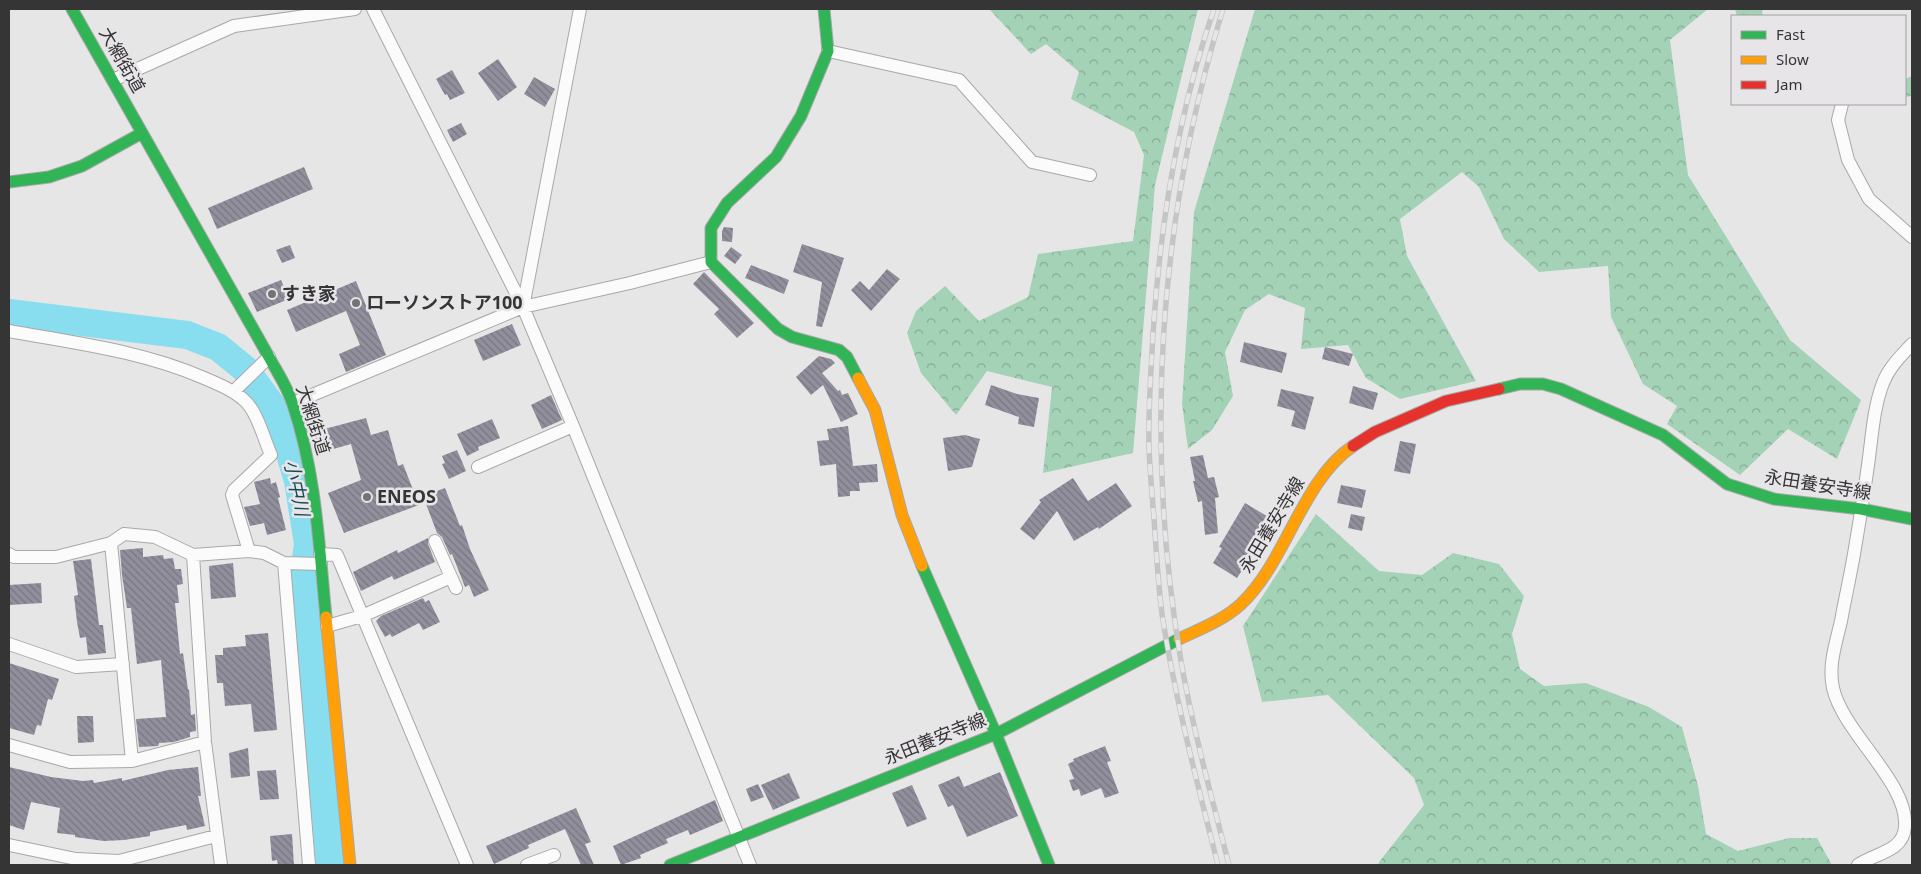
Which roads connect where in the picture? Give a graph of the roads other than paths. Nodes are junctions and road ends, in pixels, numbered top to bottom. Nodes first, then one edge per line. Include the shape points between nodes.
1 (72, 9) edge
2 (355, 9) edge
3 (372, 9) edge
4 (580, 9) edge
5 (824, 9) edge
6 (828, 51) junction
7 (113, 80) junction
8 (1842, 105) edge
9 (142, 133) junction
10 (1090, 175) dead end
11 (9, 182) edge
12 (1912, 237) edge
13 (711, 262) junction
14 (523, 307) junction
15 (9, 331) edge
16 (1912, 344) edge
17 (269, 357) junction
18 (233, 392) junction
19 (293, 403) junction
20 (573, 426) junction
21 (478, 467) dead end
22 (1861, 509) junction
23 (1912, 519) edge
24 (435, 540) dead end
25 (111, 542) junction
26 (249, 552) junction
27 (9, 554) edge
28 (193, 555) junction
29 (320, 559) junction
30 (284, 563) junction
31 (362, 616) junction
32 (327, 626) junction
33 (9, 644) edge
34 (123, 664) junction
35 (996, 734) junction
36 (205, 742) junction
37 (9, 745) edge
38 (132, 761) junction
39 (216, 836) junction
40 (739, 838) junction
41 (9, 845) edge
42 (554, 855) dead end
43 (221, 865) edge
44 (309, 865) edge
45 (350, 865) edge
46 (467, 865) edge
47 (526, 865) edge
48 (670, 865) edge
49 (750, 865) edge
50 (1049, 865) edge
51 (1858, 865) edge

1 - 7 street, 大網街道
2 - 7 street via 234,26
3 - 14 street
4 - 14 street
5 - 6 street
6 - 10 street via 959,80 1032,162
6 - 13 street via 801,116 776,157 727,203 711,228
7 - 9 street, 大網街道
8 - 12 street via 1838,120 1848,160 1869,199
9 - 11 street via 82,166 49,177
9 - 17 street, 大網街道
13 - 14 street
13 - 35 street via 778,329 792,337 838,350 847,357 875,410 902,515
14 - 19 street
14 - 20 street
15 - 18 street via 120,351 181,368
16 - 22 street via 1896,361 1883,383 1873,423
17 - 18 street
17 - 19 street, 大網街道
18 - 26 street via 252,409 270,455 232,495
19 - 29 street, 大網街道 via 313,488
20 - 21 street
20 - 40 street
22 - 23 street, 永田養安寺線
22 - 35 street, 永田養安寺線 via 1774,499 1727,484 1663,435 1543,384 1520,384 1446,401 1375,432 1349,449 1323,475 1262,579 1241,604 1211,624
22 - 51 street via 1830,667 1833,689 1845,716 1895,787 1906,826 1903,837 1894,848
24 - 31 street via 453,582
25 - 27 street via 56,557 14,557
25 - 28 street via 124,534 155,536
25 - 34 street
26 - 28 street
26 - 30 street via 264,553
28 - 36 street
29 - 30 street
29 - 31 street via 337,556
29 - 32 street, 大網街道
30 - 44 street
31 - 32 street
31 - 46 street
32 - 45 street, 大網街道
33 - 34 street via 76,667
34 - 38 street
35 - 40 street, 永田養安寺線
35 - 50 street
36 - 38 street
36 - 39 street
37 - 38 street via 70,762
39 - 41 street via 119,861 76,859
39 - 43 street
40 - 48 street, 永田養安寺線
40 - 49 street
42 - 47 street

